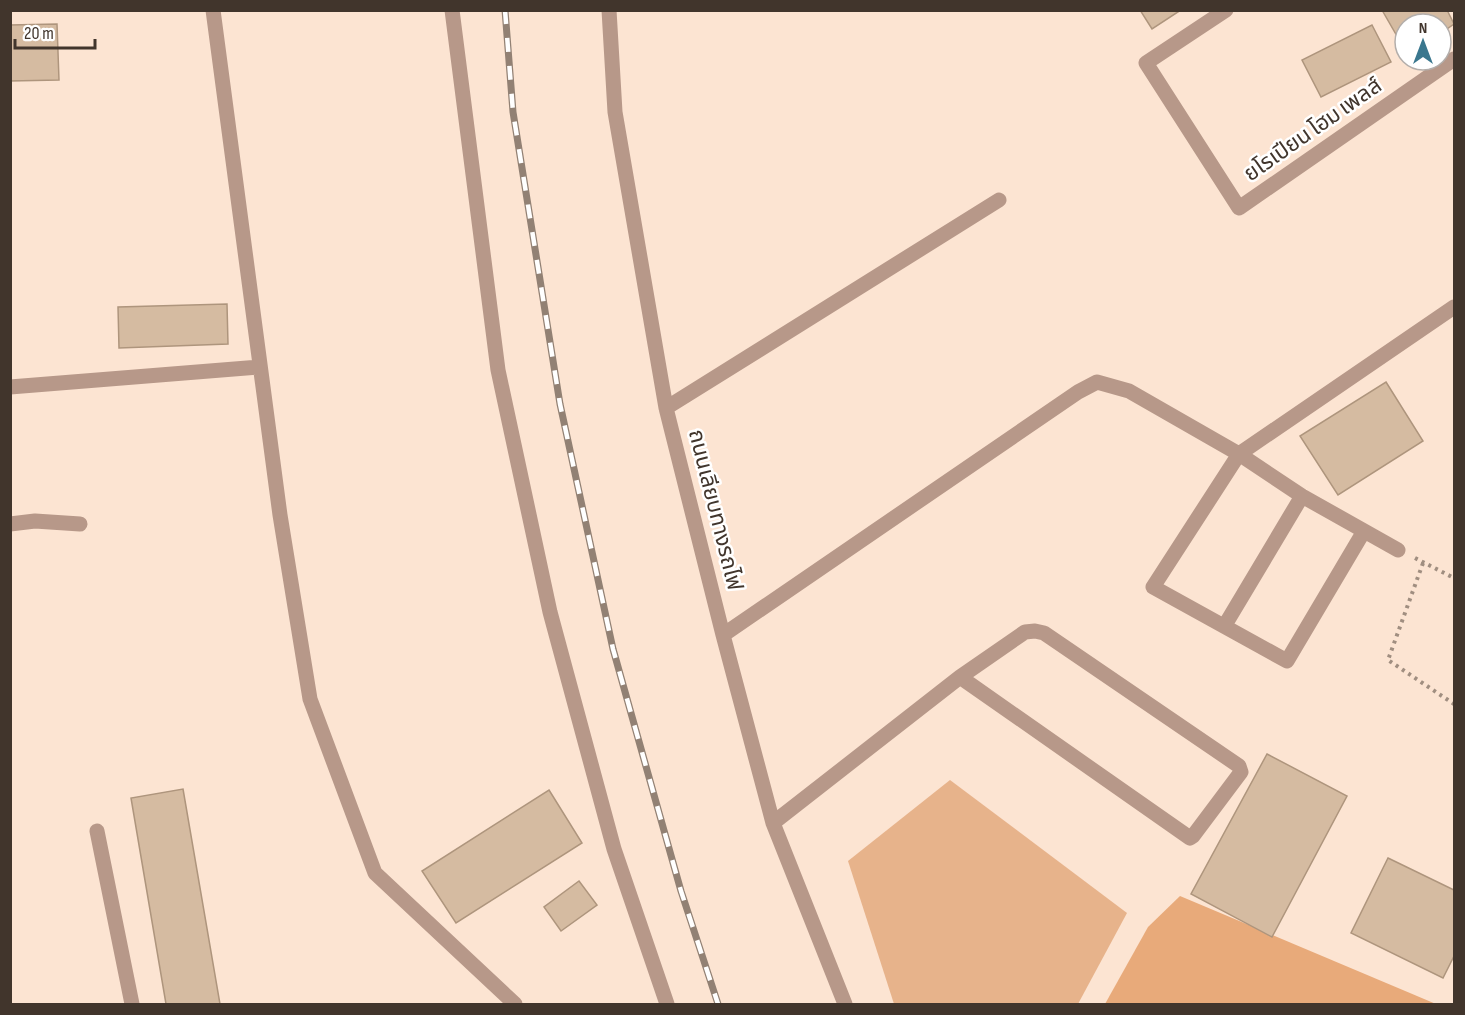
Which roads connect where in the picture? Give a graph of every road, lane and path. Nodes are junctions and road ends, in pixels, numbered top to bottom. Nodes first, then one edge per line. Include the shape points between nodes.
1 (213, 10) edge
2 (452, 10) edge
3 (609, 10) edge
4 (1226, 10) edge
5 (1455, 59) edge
6 (999, 200) dead end
7 (1455, 307) edge
8 (260, 367) junction
9 (10, 387) edge
10 (666, 408) junction
11 (1239, 454) junction
12 (1302, 496) junction
13 (10, 524) edge
14 (80, 524) dead end
15 (1364, 531) junction
16 (1398, 550) dead end
17 (1455, 578) edge
18 (1225, 625) junction
19 (723, 635) junction
20 (960, 677) junction
21 (1455, 704) edge
22 (773, 823) junction
23 (97, 831) dead end
24 (132, 1005) edge
25 (515, 1005) edge
26 (667, 1005) edge
27 (845, 1005) edge

1 - 8 street
2 - 26 street via 498,370 550,612 614,849
3 - 10 street, ถนนเลียบทางรถไฟ via 615,112
4 - 5 street, ยโรเปียน โฮม เพลส์ via 1146,63 1239,208
6 - 10 street
7 - 11 street
8 - 9 street
8 - 25 street via 310,699 375,873
10 - 19 street, ถนนเลียบทางรถไฟ
11 - 12 street
11 - 18 street via 1153,586
11 - 19 street via 1129,391 1097,382
12 - 15 street
12 - 18 street
13 - 14 street
15 - 16 street
15 - 18 street via 1287,661
17 - 21 path via 1424,563 1388,660
19 - 22 street, ถนนเลียบทางรถไฟ
20 - 20 street via 1025,632 1044,633 1239,766 1241,772 1190,838
20 - 22 street
22 - 27 street, ถนนเลียบทางรถไฟ
23 - 24 street

